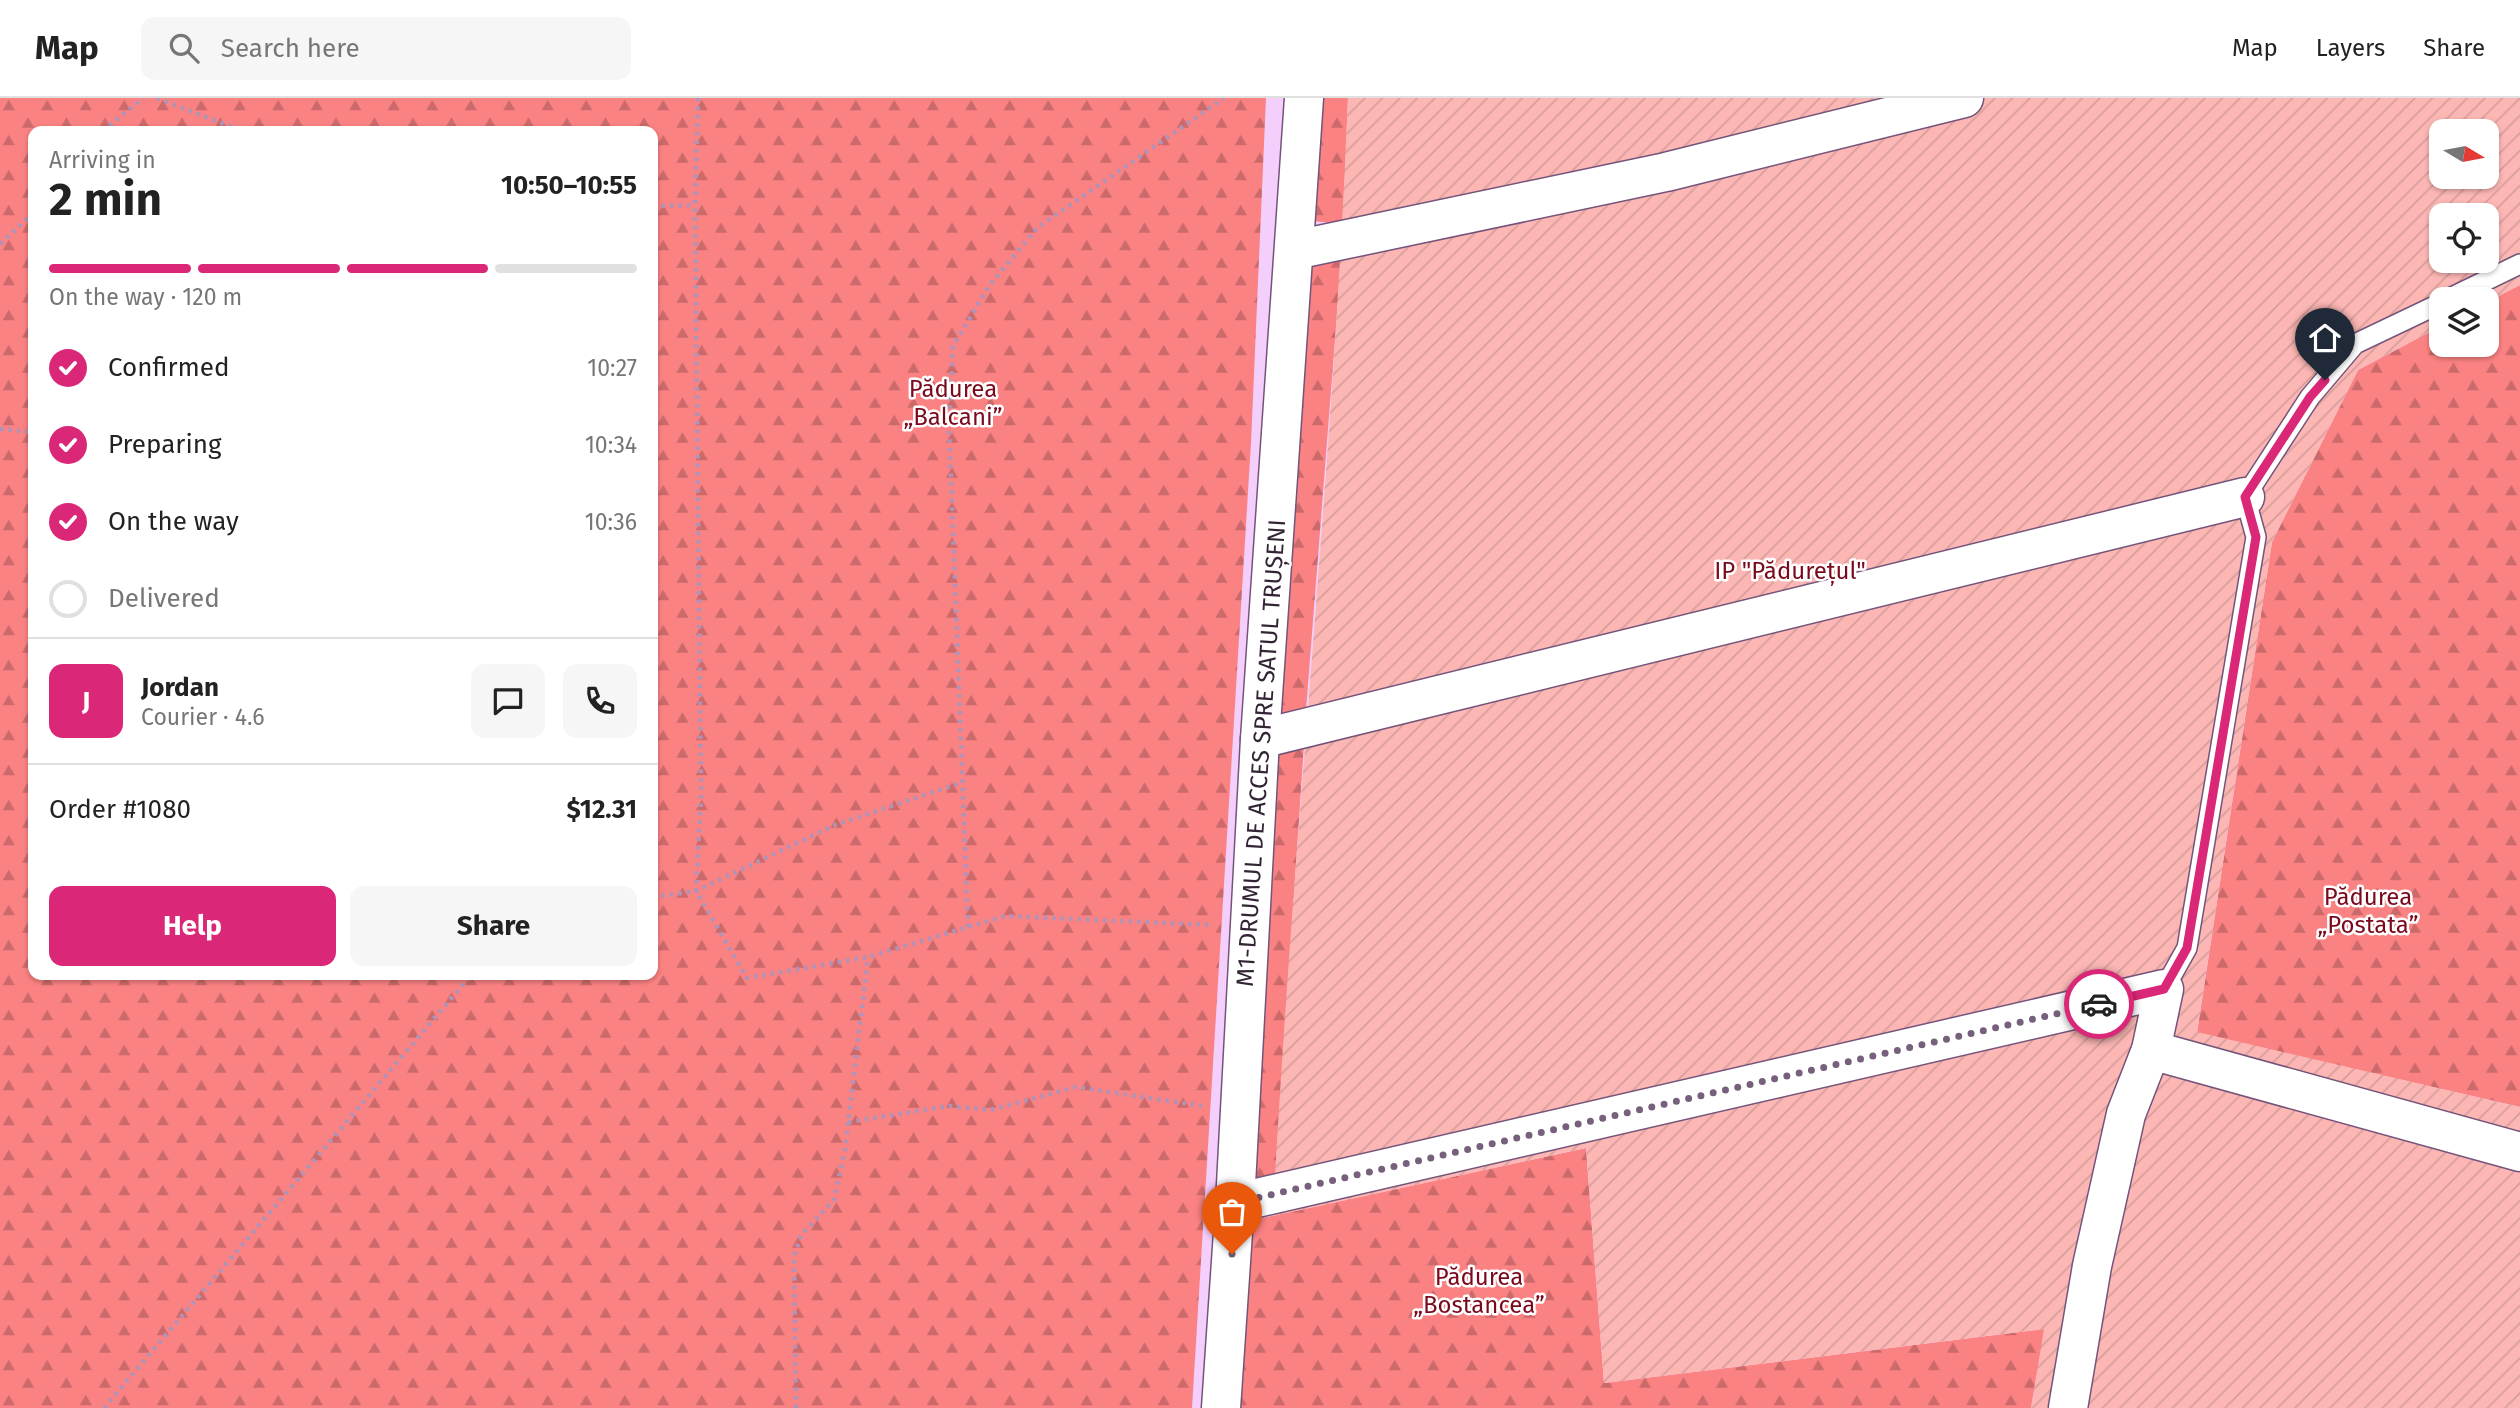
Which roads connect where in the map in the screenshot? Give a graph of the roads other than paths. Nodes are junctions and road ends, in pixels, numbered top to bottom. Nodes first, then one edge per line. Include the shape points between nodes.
1 (1304, 98) edge
2 (1964, 98) edge
3 (1295, 250) junction
4 (2520, 264) edge
5 (2473, 287) edge
6 (2429, 309) edge
7 (2245, 497) junction
8 (1260, 739) junction
9 (2164, 989) junction
10 (2151, 1050) junction
11 (2520, 1152) edge
12 (1235, 1203) junction
13 (1221, 1408) edge
14 (2068, 1408) edge

1 - 3 street, M1-DRUMUL DE ACCES SPRE SATUL TRUȘENI
2 - 3 street via 1666,172
3 - 8 street, M1-DRUMUL DE ACCES SPRE SATUL TRUȘENI
4 - 5 lane
6 - 7 lane via 2355,344 2310,397
7 - 8 street
7 - 9 lane via 2256,537 2187,948
8 - 12 street, M1-DRUMUL DE ACCES SPRE SATUL TRUȘENI
9 - 10 street
9 - 12 street
10 - 11 street
10 - 14 street via 2126,1114 2092,1266
12 - 13 street, M1-DRUMUL DE ACCES SPRE SATUL TRUȘENI

